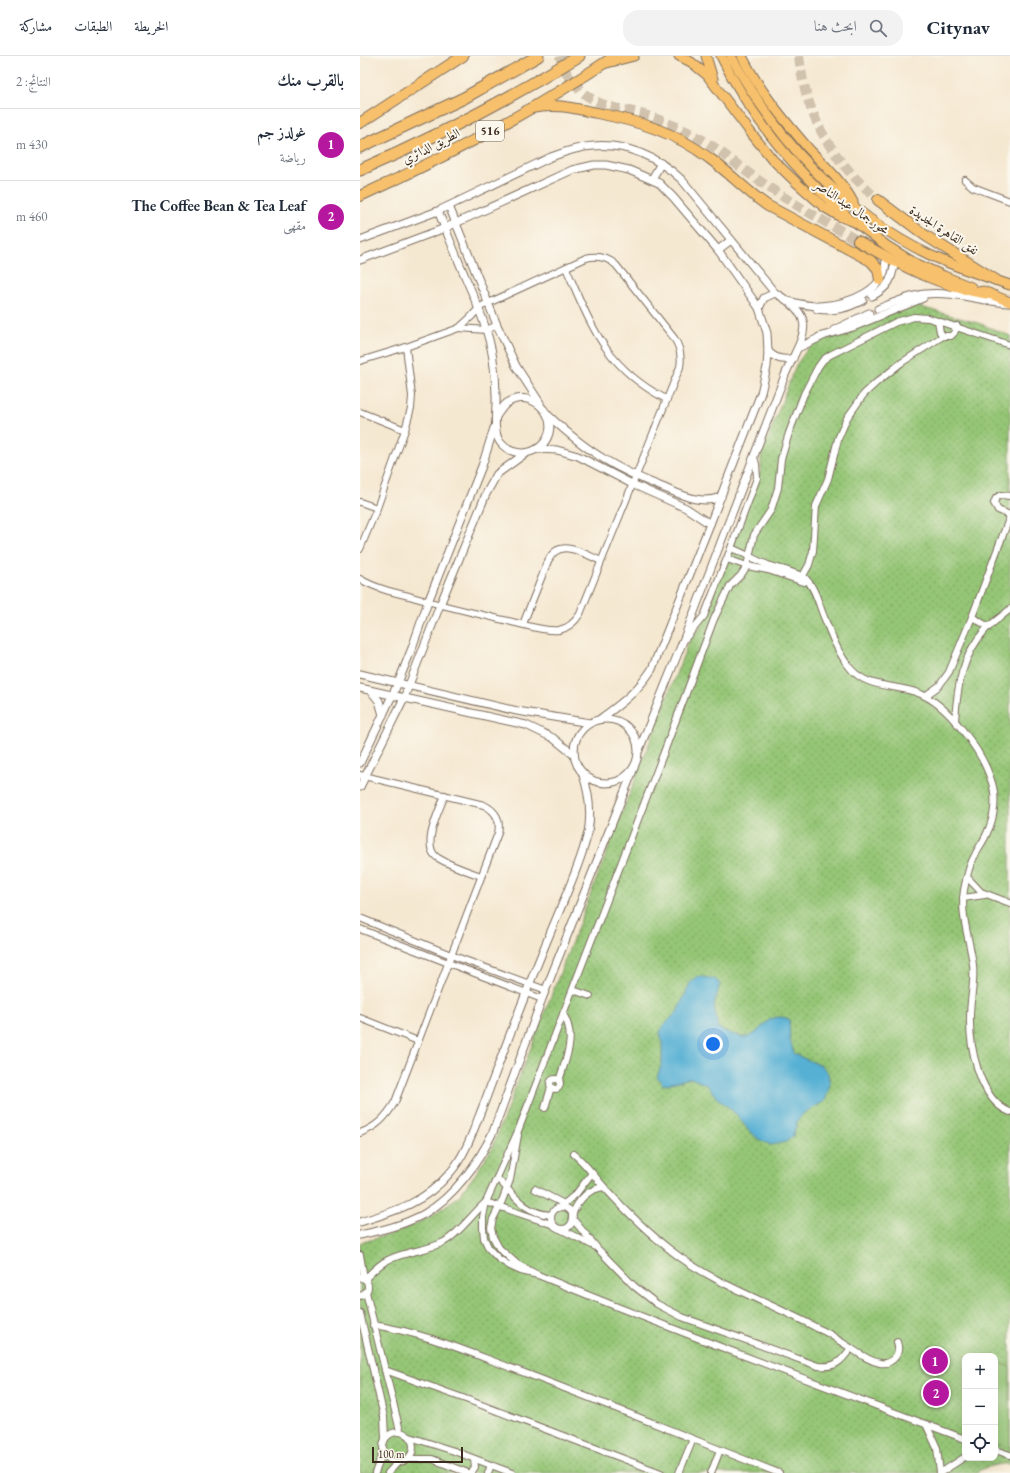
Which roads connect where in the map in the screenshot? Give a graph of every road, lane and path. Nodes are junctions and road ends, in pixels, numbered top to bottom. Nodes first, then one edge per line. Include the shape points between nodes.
1 (463, 56) edge
2 (538, 56) edge
3 (579, 56) edge
4 (615, 56) edge
5 (634, 56) edge
6 (679, 56) edge
7 (706, 56) edge
8 (721, 56) edge
9 (732, 56) edge
10 (742, 56) edge
11 (601, 65) junction
12 (716, 86) junction
13 (531, 108) junction
14 (360, 123) edge
15 (360, 147) edge
16 (661, 163) junction
17 (360, 170) edge
18 (652, 179) junction
19 (965, 180) dead end
20 (360, 196) edge
21 (878, 200) tunnel mouth
22 (1010, 201) edge
23 (449, 206) junction
24 (856, 208) junction
25 (438, 211) junction
26 (855, 222) junction
27 (455, 223) junction
28 (445, 228) junction
29 (360, 240) edge
30 (731, 240) junction
31 (858, 241) tunnel mouth
32 (718, 250) junction
33 (885, 256) junction
34 (360, 260) edge
35 (895, 262) junction
36 (566, 268) junction
37 (880, 280) junction
38 (996, 280) junction
39 (1010, 285) edge
40 (775, 293) junction
41 (942, 294) junction
42 (989, 294) junction
43 (872, 296) dead end
44 (863, 300) dead end
45 (789, 301) junction
46 (1010, 302) edge
47 (489, 303) junction
48 (805, 305) junction
49 (479, 308) junction
50 (759, 308) junction
51 (878, 309) dead end
52 (869, 313) dead end
53 (938, 321) junction
54 (497, 325) junction
55 (957, 326) junction
56 (460, 328) junction
57 (486, 330) junction
58 (943, 336) junction
59 (819, 337) junction
60 (1010, 345) edge
61 (406, 347) junction
62 (800, 347) junction
63 (768, 351) junction
64 (793, 358) junction
65 (360, 361) edge
66 (666, 399) junction
67 (542, 407) junction
68 (360, 412) edge
69 (548, 415) junction
70 (496, 420) junction
71 (405, 430) junction
72 (537, 449) junction
73 (526, 453) junction
74 (754, 457) junction
75 (636, 476) junction
76 (632, 484) junction
77 (1010, 496) edge
78 (721, 497) junction
79 (360, 502) edge
80 (377, 508) junction
81 (1010, 516) edge
82 (710, 524) junction
83 (731, 548) junction
84 (360, 549) edge
85 (750, 555) junction
86 (727, 559) junction
87 (601, 561) junction
88 (747, 566) junction
89 (360, 579) edge
90 (802, 579) junction
91 (428, 602) junction
92 (440, 605) junction
93 (1010, 608) edge
94 (972, 617) junction
95 (523, 624) junction
96 (989, 627) junction
97 (683, 641) junction
98 (360, 674) edge
99 (398, 683) junction
100 (408, 686) junction
101 (360, 688) edge
102 (371, 691) junction
103 (392, 696) junction
104 (925, 696) junction
105 (404, 698) junction
106 (383, 715) junction
107 (600, 719) junction
108 (955, 721) junction
109 (590, 723) junction
110 (639, 750) junction
111 (574, 755) junction
112 (360, 763) edge
113 (634, 768) junction
114 (582, 772) junction
115 (363, 776) edge
116 (360, 787) edge
117 (445, 795) junction
118 (481, 876) junction
119 (967, 877) junction
120 (987, 894) junction
121 (963, 898) junction
122 (1010, 903) edge
123 (360, 918) edge
124 (360, 929) edge
125 (388, 929) junction
126 (384, 938) junction
127 (451, 954) junction
128 (448, 963) junction
129 (530, 983) junction
130 (546, 990) junction
131 (573, 990) junction
132 (526, 993) junction
133 (590, 996) dead end
134 (542, 999) junction
135 (563, 1014) junction
136 (360, 1018) edge
137 (418, 1041) junction
138 (545, 1108) dead end
139 (1010, 1112) edge
140 (518, 1131) junction
141 (360, 1133) edge
142 (574, 1154) dead end
143 (592, 1173) junction
144 (497, 1178) junction
145 (604, 1187) junction
146 (507, 1188) junction
147 (535, 1189) dead end
148 (486, 1202) junction
149 (561, 1206) junction
150 (500, 1207) junction
151 (551, 1216) junction
152 (572, 1217) junction
153 (360, 1222) edge
154 (554, 1225) junction
155 (560, 1229) junction
156 (360, 1235) edge
157 (597, 1248) junction
158 (360, 1255) edge
159 (538, 1275) junction
160 (363, 1278) edge
161 (366, 1292) junction
162 (360, 1296) edge
163 (360, 1313) edge
164 (373, 1325) junction
165 (897, 1342) dead end
166 (851, 1348) junction
167 (385, 1370) junction
168 (926, 1424) junction
169 (400, 1431) junction
170 (410, 1437) junction
171 (962, 1437) edge
172 (385, 1438) junction
173 (693, 1439) junction
174 (720, 1450) junction
175 (998, 1451) edge
176 (383, 1452) junction
177 (1010, 1455) edge
178 (408, 1459) junction
179 (474, 1459) junction
180 (962, 1459) edge
181 (398, 1462) junction
182 (491, 1465) junction
183 (375, 1473) edge
184 (388, 1473) edge
185 (469, 1473) edge
186 (488, 1473) edge
187 (512, 1473) edge
188 (661, 1473) edge
189 (679, 1473) edge
190 (711, 1473) edge
191 (779, 1473) edge

1 - 14 highway
2 - 15 highway via 464,98
3 - 17 highway, الطريق الدائري / 516 via 465,120
4 - 11 highway, الطريق الدائري / 516
5 - 11 main road
6 - 12 main road, محور جمال عبد الناصر via 697,66
7 - 12 main road
8 - 26 main road via 745,100 779,147 814,186
9 - 24 main road via 754,95 788,142 815,171
10 - 24 main road, محور جمال عبد الناصر via 778,112 843,186
11 - 13 highway, الطريق الدائري / 516
12 - 26 main road, محور جمال عبد الناصر via 758,142 789,176 838,216
13 - 20 highway, الطريق الدائري / 516 via 449,154
13 - 37 highway via 573,107 637,122 675,137 709,158 768,206 871,261 878,269
16 - 18 street
16 - 23 street via 620,147 581,148 551,157
16 - 30 street via 682,180
18 - 27 street via 617,167 594,165 579,168
18 - 32 street via 673,197
19 - 22 street via 973,187
21 - 38 highway, نفق القاهرة الجديدة via 926,236
23 - 25 street
23 - 27 street
24 - 38 main road, محور جمال عبد الناصر via 929,255
25 - 28 street
25 - 29 street
26 - 42 main road, محور جمال عبد الناصر via 913,262
27 - 28 street
27 - 47 street
28 - 34 street
28 - 49 street
30 - 32 street
30 - 40 street
31 - 33 highway
32 - 50 street
33 - 35 highway
33 - 37 street via 885,270
35 - 42 highway via 942,283
35 - 43 street via 888,284
36 - 47 street
36 - 66 street via 602,344 623,369 651,391
36 - 66 street via 592,256 612,261 674,338 680,349 681,361
37 - 48 street via 873,288 844,302 825,306
38 - 39 main road, محور جمال عبد الناصر
40 - 45 street
40 - 50 street via 764,298
41 - 46 street
41 - 51 street via 909,297
41 - 59 street via 916,300 853,328
42 - 46 main road, محور جمال عبد الناصر
44 - 48 street via 834,310 816,309
45 - 48 street
45 - 62 street via 802,318 804,328
47 - 49 street
47 - 54 street
49 - 56 street
49 - 57 street
50 - 63 street via 767,333
52 - 59 street
53 - 55 street
53 - 58 street
53 - 85 street via 921,317 902,320 839,350 820,364 804,394 791,428 781,459 774,502 767,518 754,535
54 - 57 street
54 - 67 street via 516,366
55 - 58 street via 951,336
55 - 60 street
56 - 57 street
56 - 61 street
57 - 70 street via 493,360
58 - 90 street via 877,382 864,394 847,418 837,443 828,479 816,506 813,551
59 - 62 street
61 - 65 street
61 - 71 street via 412,396
62 - 64 street
63 - 64 street via 779,359
63 - 78 street via 761,393
64 - 74 street
66 - 75 street
67 - 69 street
67 - 70 street via 530,400 516,399 501,409
68 - 71 street
69 - 72 street via 549,434
69 - 75 street via 594,453
70 - 73 street via 496,433 500,442 507,449
70 - 91 street via 482,466
71 - 80 street
72 - 73 street
72 - 76 street via 556,450 578,456
73 - 92 street via 504,469 492,482
74 - 83 street via 757,478
74 - 97 street
75 - 76 street
75 - 78 street via 696,500 708,501
76 - 82 street via 686,508
76 - 87 street
77 - 81 street via 1001,495 994,502 998,510
78 - 82 street
79 - 80 street
80 - 84 street
81 - 94 street
82 - 107 street via 652,669 628,699
83 - 85 street
83 - 86 street
85 - 88 street
85 - 90 street
86 - 88 street
86 - 97 street via 704,616
87 - 95 street via 580,614 572,624 555,630
87 - 95 street via 568,548 554,552
88 - 90 street
88 - 131 street via 730,586 714,619
89 - 91 street
90 - 104 street via 808,582 832,638 855,674 874,684 918,692
91 - 92 street
91 - 99 street
92 - 95 street
92 - 100 street
93 - 96 street
94 - 96 street
94 - 104 street via 946,678
96 - 108 street via 980,636 960,676
97 - 110 street
98 - 99 street
99 - 100 street
99 - 103 street
100 - 105 street
100 - 109 street via 517,711
101 - 102 street
102 - 103 street
102 - 106 street via 379,702
103 - 105 street
103 - 106 street
104 - 108 street
105 - 111 street via 526,725 553,738
105 - 115 street
106 - 112 street
107 - 109 street
107 - 110 street via 609,718 626,726 633,732
108 - 119 street via 971,742 992,780 994,794 991,823 974,856
109 - 111 street via 577,737
110 - 113 street
111 - 114 street
113 - 114 street via 625,777 613,783 596,782
113 - 130 street
114 - 129 street via 590,802 588,833 575,874
115 - 116 street
115 - 117 street
117 - 118 street via 430,839 430,848 435,856 442,860
117 - 118 street via 484,805 499,819 498,833
118 - 127 street
119 - 120 street
119 - 121 street
120 - 121 street
120 - 122 street
121 - 139 street via 973,969 970,1018 975,1060 990,1095
123 - 125 street
124 - 126 street
125 - 126 street
125 - 127 street
126 - 128 street
127 - 128 street
127 - 129 street
128 - 132 street
128 - 137 street
129 - 130 street
129 - 132 street
130 - 134 street
131 - 133 street
131 - 135 street
132 - 134 street
132 - 153 street via 461,1158 438,1186 423,1198
134 - 156 street via 493,1132 468,1173 426,1213 398,1225
135 - 138 street via 569,1024 571,1041 560,1084 558,1088 551,1087
135 - 140 street
136 - 137 street
137 - 141 street via 401,1088 389,1111 375,1126
140 - 144 street
140 - 146 street
142 - 143 street
143 - 145 street
143 - 149 street via 582,1187
144 - 146 street
144 - 148 street
145 - 152 street via 583,1196 576,1205
145 - 166 street via 654,1236 687,1262 807,1322
146 - 150 street
146 - 151 street via 527,1208
147 - 149 street
148 - 150 street
148 - 159 street via 482,1228 489,1249 510,1266
148 - 160 street via 445,1241 388,1260
149 - 151 street
149 - 152 street
150 - 154 street
150 - 159 street via 491,1228 495,1241 508,1257
151 - 154 street
152 - 155 street via 567,1228
152 - 157 street
154 - 155 street
155 - 157 street
157 - 166 street via 641,1292 682,1318 818,1366 826,1367 840,1362
158 - 160 street
159 - 168 street
160 - 161 street via 368,1284
161 - 162 street
161 - 164 street
163 - 172 street via 384,1417
164 - 167 street
164 - 173 street via 443,1343 605,1403
165 - 166 street via 898,1353 887,1363 866,1358
167 - 169 street
167 - 188 street
168 - 171 street
168 - 180 street via 937,1448 940,1473
169 - 170 street
169 - 172 street via 392,1432
170 - 178 street via 414,1448
170 - 179 street
172 - 176 street
173 - 174 street
173 - 189 street
174 - 190 street
174 - 191 street
175 - 177 street
176 - 181 street via 388,1459
176 - 183 street
178 - 181 street
178 - 185 street via 432,1459
179 - 182 street
179 - 185 street via 475,1467
181 - 184 street
182 - 186 street
182 - 187 street

